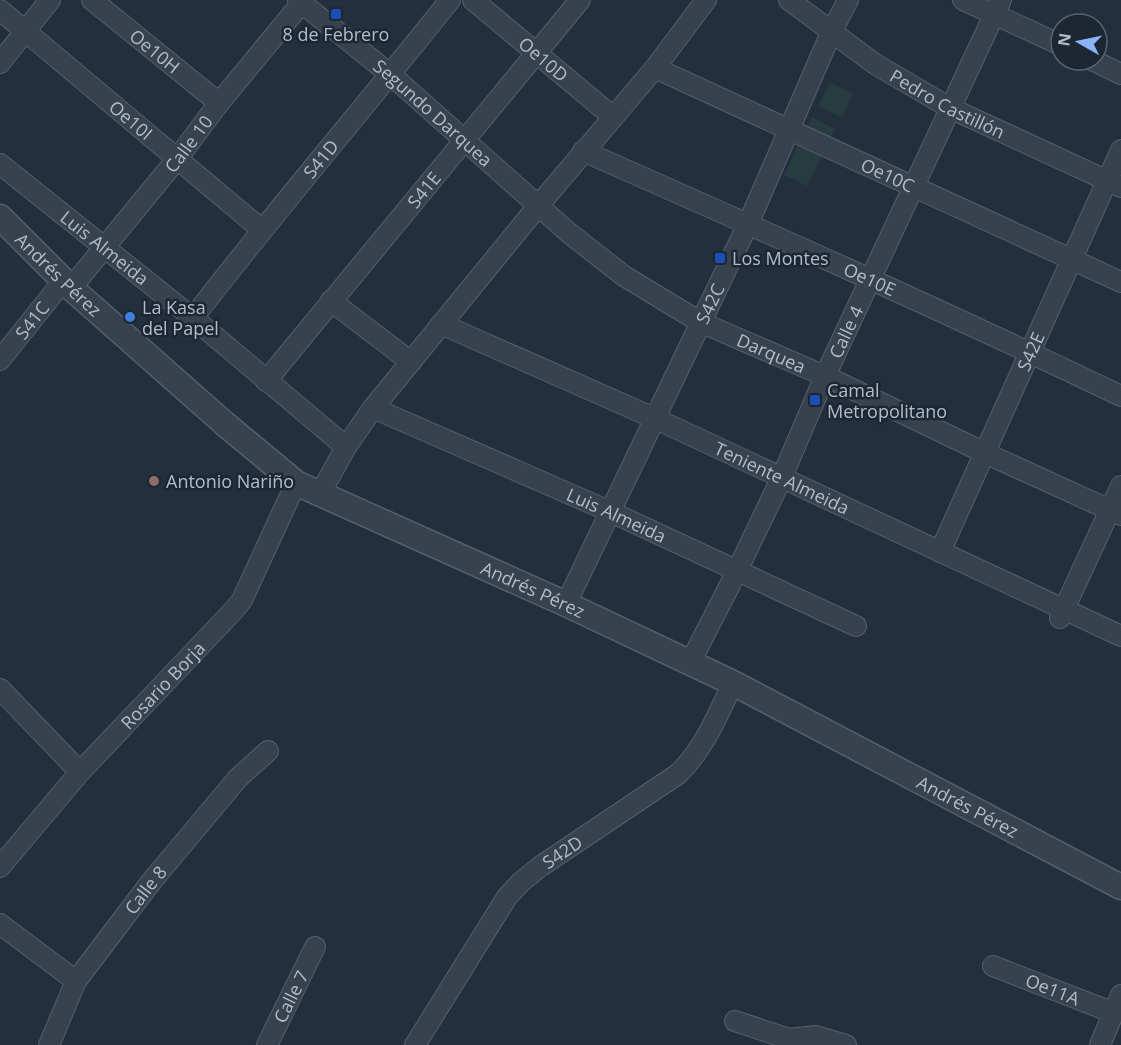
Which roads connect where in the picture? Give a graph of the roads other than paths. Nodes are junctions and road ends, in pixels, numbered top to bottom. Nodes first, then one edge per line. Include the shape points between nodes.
1 (50, 0) edge
2 (92, 0) edge
3 (450, 0) edge
4 (473, 0) edge
5 (580, 0) edge
6 (706, 0) edge
7 (789, 0) edge
8 (848, 0) edge
9 (963, 0) edge
10 (301, 1) edge
11 (998, 7) edge
12 (0, 10) edge
13 (24, 31) junction
14 (831, 33) junction
15 (1049, 38) edge
16 (538, 52) junction
17 (0, 63) edge
18 (655, 68) junction
19 (391, 75) junction
20 (219, 103) junction
21 (950, 108) junction
22 (613, 117) junction
23 (789, 130) junction
24 (465, 141) junction
25 (1121, 150) edge
26 (584, 151) junction
27 (177, 159) junction
28 (0, 164) edge
29 (1114, 184) edge
30 (913, 188) junction
31 (538, 206) junction
32 (0, 217) edge
33 (748, 224) junction
34 (261, 229) junction
35 (105, 248) junction
36 (1072, 258) junction
37 (871, 281) junction
38 (1121, 282) edge
39 (68, 284) junction
40 (331, 301) junction
41 (193, 318) junction
42 (700, 322) junction
43 (441, 324) junction
44 (1030, 352) junction
45 (0, 360) edge
46 (411, 362) junction
47 (825, 376) junction
48 (266, 381) junction
49 (1121, 396) edge
50 (373, 408) junction
51 (654, 418) junction
52 (346, 447) junction
53 (984, 453) junction
54 (782, 477) junction
55 (296, 483) junction
56 (1121, 486) edge
57 (320, 494) junction
58 (611, 512) junction
59 (1115, 512) edge
60 (940, 552) junction
61 (737, 571) junction
62 (566, 604) junction
63 (1062, 613) junction
64 (856, 626) dead end
65 (1121, 636) edge
66 (690, 663) junction
67 (733, 683) junction
68 (0, 689) edge
69 (268, 751) dead end
70 (80, 772) junction
71 (0, 867) edge
72 (1121, 886) edge
73 (0, 924) edge
74 (315, 947) dead end
75 (993, 966) dead end
76 (76, 981) junction
77 (1117, 1004) edge
78 (735, 1021) dead end
79 (49, 1045) edge
80 (267, 1045) edge
81 (415, 1045) edge
82 (846, 1045) edge
83 (1100, 1045) edge

1 - 13 street
2 - 20 street, Oe10H
3 - 19 street, S41D
4 - 16 street, Oe10D
5 - 16 street, S41E
6 - 18 street
7 - 14 street, Pedro Castillón
8 - 14 street, S42C
9 - 11 street
10 - 19 street, Segundo Darquea
10 - 20 street, Calle 10
11 - 15 street
11 - 21 street, Calle 4
12 - 13 street, Oe10I
13 - 17 street
13 - 27 street, Oe10I
14 - 21 street, Pedro Castillón
14 - 23 street, S42C
16 - 22 street, Oe10D
16 - 24 street, S41E
18 - 22 street
18 - 23 street, Oe10C
19 - 24 street, Segundo Darquea
19 - 34 street, S41D
20 - 27 street, Calle 10
21 - 29 street, Pedro Castillón
21 - 30 street, Calle 4
22 - 26 street
23 - 30 street, Oe10C
23 - 33 street, S42C
24 - 31 street, Segundo Darquea
24 - 40 street, S41E
25 - 29 street, S42E
26 - 31 street
26 - 33 street, Oe10E
27 - 34 street, Oe10I
27 - 35 street, Calle 10
28 - 35 street, Luis Almeida
29 - 36 street, S42E
30 - 36 street, Oe10C
30 - 37 street, Calle 4
31 - 42 street, Darquea via 624,276
31 - 43 street
32 - 39 street, Andrés Pérez
33 - 37 street, Oe10E
33 - 42 street, S42C
34 - 41 street, S41D
35 - 39 street, Calle 10
35 - 41 street, Luis Almeida
36 - 38 street, Oe10C
36 - 44 street, S42E
37 - 44 street, Oe10E
37 - 47 street, Calle 4
39 - 45 street, S41C
39 - 55 street, Andrés Pérez
40 - 46 street
40 - 48 street, S41E
41 - 48 street, Luis Almeida
42 - 47 street, Darquea
42 - 51 street, S42C
43 - 46 street
43 - 51 street, Teniente Almeida
44 - 49 street, Oe10E
44 - 53 street, S42E
46 - 50 street
47 - 53 street, Darquea
47 - 54 street, Calle 4
48 - 52 street, Luis Almeida
50 - 52 street
50 - 58 street, Luis Almeida
51 - 54 street, Teniente Almeida
51 - 58 street, S42C
52 - 57 street
53 - 59 street, Darquea
53 - 60 street, S42E
54 - 60 street, Teniente Almeida
54 - 61 street, Calle 4
55 - 57 street, Andrés Pérez
55 - 70 street, Rosario Borja via 242,600
56 - 59 street
57 - 62 street, Andrés Pérez
58 - 61 street, Luis Almeida
58 - 62 street, S42C
59 - 63 street
60 - 63 street, Teniente Almeida
61 - 64 street, Luis Almeida
61 - 66 street, Calle 4
62 - 66 street, Andrés Pérez
63 - 65 street, Teniente Almeida
66 - 67 street, Andrés Pérez
67 - 72 street, Andrés Pérez
67 - 81 street, S42D via 702,747 684,768 541,866 507,897
68 - 70 street
69 - 76 street, Calle 8 via 231,787 151,882
70 - 71 street, Rosario Borja
73 - 76 street
74 - 80 street, Calle 7
75 - 77 street, Oe11A
76 - 79 street, Calle 8
77 - 83 street
78 - 82 street via 789,1039 816,1036

